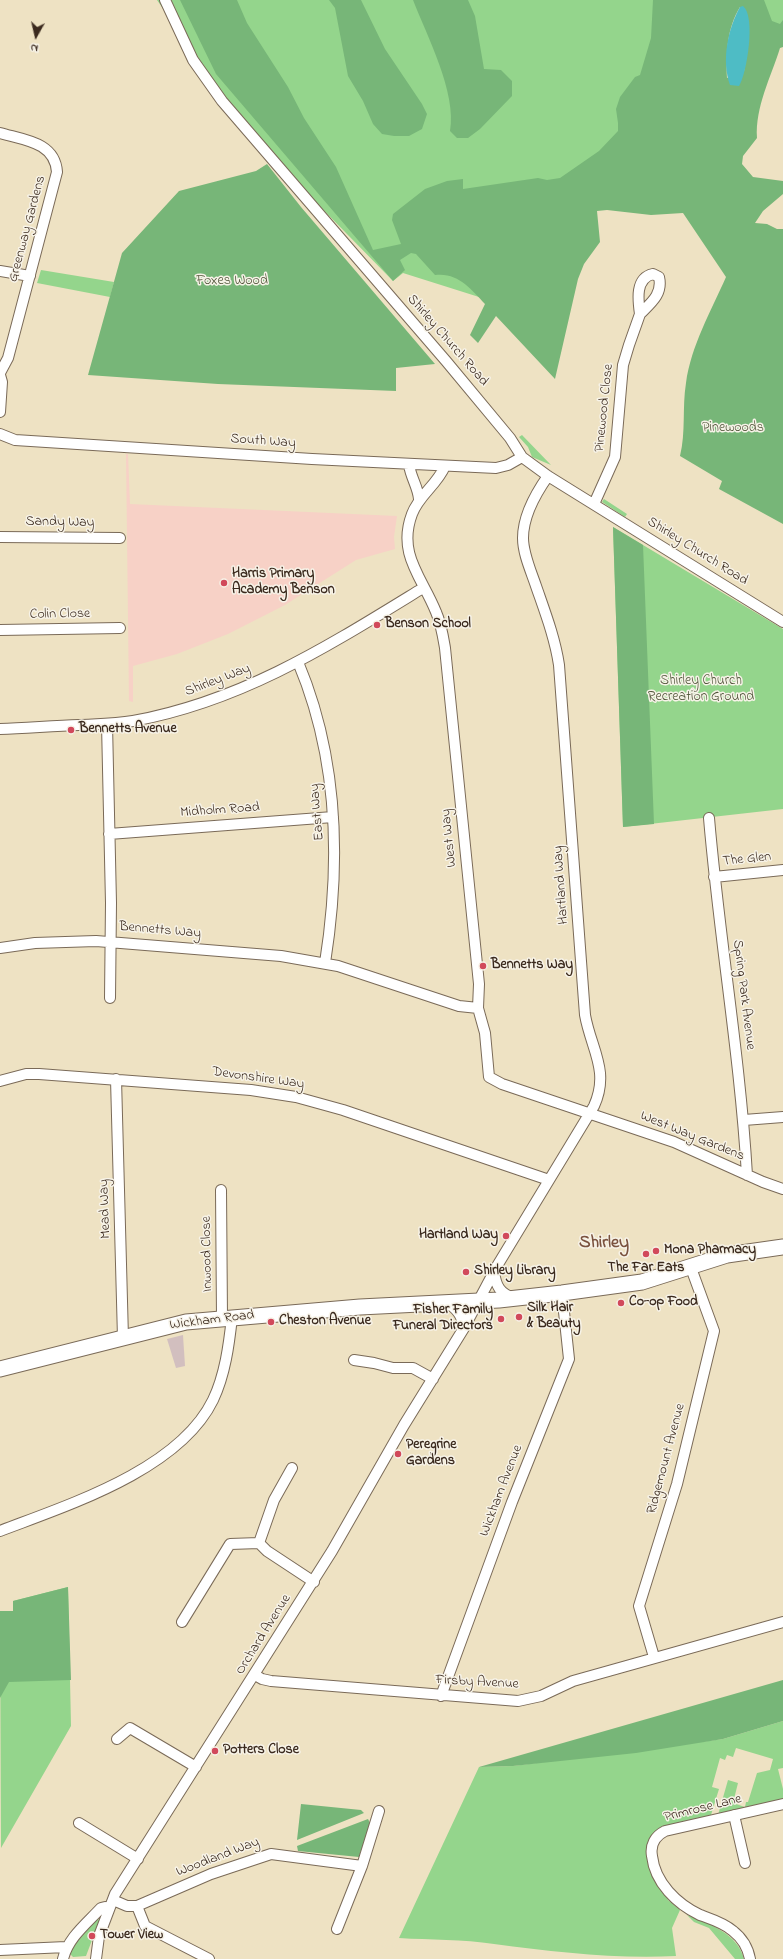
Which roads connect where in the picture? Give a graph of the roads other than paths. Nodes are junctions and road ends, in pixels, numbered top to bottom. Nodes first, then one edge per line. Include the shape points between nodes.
1 (165, 0) edge
2 (0, 133) edge
3 (0, 271) edge
4 (30, 276) junction
5 (640, 314) dead end
6 (0, 374) edge
7 (0, 412) edge
8 (0, 434) edge
9 (522, 457) junction
10 (409, 465) junction
11 (445, 466) junction
12 (548, 476) junction
13 (419, 499) junction
14 (594, 504) junction
15 (0, 537) edge
16 (120, 538) dead end
17 (423, 588) junction
18 (783, 622) edge
19 (120, 628) dead end
20 (0, 630) edge
21 (298, 662) junction
22 (107, 724) junction
23 (0, 729) edge
24 (334, 817) junction
25 (709, 818) dead end
26 (109, 834) junction
27 (783, 870) edge
28 (714, 877) junction
29 (111, 942) junction
30 (0, 948) edge
31 (325, 963) junction
32 (110, 998) dead end
33 (478, 1008) junction
34 (116, 1079) junction
35 (0, 1081) edge
36 (588, 1114) junction
37 (783, 1117) edge
38 (744, 1120) junction
39 (747, 1175) junction
40 (549, 1180) junction
41 (221, 1190) dead end
42 (783, 1190) edge
43 (783, 1247) edge
44 (691, 1268) junction
45 (494, 1272) junction
46 (562, 1294) junction
47 (516, 1298) junction
48 (478, 1300) junction
49 (446, 1302) junction
50 (227, 1318) junction
51 (464, 1328) junction
52 (123, 1338) junction
53 (354, 1360) dead end
54 (0, 1369) edge
55 (433, 1378) junction
56 (292, 1468) dead end
57 (0, 1531) edge
58 (259, 1542) junction
59 (314, 1582) junction
60 (182, 1622) dead end
61 (783, 1622) edge
62 (654, 1657) junction
63 (255, 1675) junction
64 (441, 1696) junction
65 (117, 1739) dead end
66 (196, 1767) junction
67 (783, 1804) edge
68 (379, 1810) dead end
69 (734, 1815) junction
70 (80, 1823) dead end
71 (138, 1859) junction
72 (746, 1863) dead end
73 (362, 1866) junction
74 (110, 1904) junction
75 (137, 1906) junction
76 (337, 1929) dead end
77 (66, 1947) junction
78 (0, 1950) edge
79 (63, 1959) edge
80 (96, 1959) edge
81 (209, 1959) edge
82 (750, 1959) edge

1 - 9 street, Shirley Church Road via 193,60 222,101 446,361 510,438
2 - 4 street, Greenway Gardens via 42,146 56,161 57,177
3 - 4 street
4 - 6 street, Greenway Gardens via 8,358
5 - 14 street, Pinewood Close via 628,345 624,365 615,458
6 - 7 street, Greenway Gardens
8 - 10 street, South Way via 15,440
9 - 11 street, South Way via 496,468
9 - 12 street, Shirley Church Road
10 - 11 street, South Way
10 - 13 street
11 - 13 street, West Way via 439,478
12 - 14 street, Shirley Church Road
12 - 36 street, Hartland Way via 533,501 523,540 559,665 585,1014 601,1070 600,1092
13 - 17 street, West Way via 412,514 407,538 410,560
14 - 18 street, Shirley Church Road
15 - 16 street, Sandy Way
17 - 21 street, Shirley Way
17 - 33 street, West Way via 436,613 445,648 479,984
19 - 20 street, Colin Close
21 - 22 street, Shirley Way via 216,700 156,716
21 - 24 street, East Way via 320,733
22 - 23 street, Shirley Way
22 - 26 street
24 - 26 street, Midholm Road
24 - 31 street, East Way via 334,884
25 - 28 street, Spring Park Avenue
26 - 29 street
27 - 28 street, The Glen
28 - 38 street, Spring Park Avenue
29 - 30 street, Bennetts Way via 49,942
29 - 31 street, Bennetts Way via 265,954
29 - 32 street
31 - 33 street, Bennetts Way via 459,1006
33 - 36 street, West Way via 485,1033 488,1074 492,1079
34 - 35 street, Devonshire Way via 31,1073
34 - 40 street, Devonshire Way via 252,1090 296,1097 344,1110
34 - 52 street, Mead Way
36 - 39 street, West Way Gardens via 674,1142
36 - 40 street, Hartland Way
37 - 38 street
38 - 39 street, Spring Park Avenue
39 - 42 street, West Way Gardens
40 - 45 street, Hartland Way
41 - 50 street, Inwood Close
43 - 44 highway, Wickham Road via 736,1253
44 - 46 highway, Wickham Road via 642,1282
44 - 62 street, Ridgemount Avenue via 714,1330 677,1484 639,1606
45 - 47 street via 498,1288
45 - 48 street, Hartland Way
46 - 47 highway, Wickham Road
46 - 64 street, Wickham Avenue via 569,1359 512,1502
47 - 48 highway, Wickham Road
48 - 49 highway, Wickham Road
48 - 51 street, Orchard Avenue
49 - 50 highway, Wickham Road
49 - 51 street via 460,1313
50 - 52 highway, Wickham Road via 177,1324
50 - 57 street via 222,1372 212,1400 204,1414 182,1438 162,1456 136,1473 91,1495
51 - 55 street, Orchard Avenue
52 - 54 highway, Wickham Road
53 - 55 street via 393,1368 414,1368
55 - 59 street, Orchard Avenue
56 - 58 street via 274,1500
58 - 59 street via 267,1551
58 - 60 street via 230,1544
59 - 63 street, Orchard Avenue
61 - 62 street, Firsby Avenue
62 - 64 street, Firsby Avenue via 573,1681 541,1696 518,1702
63 - 64 street, Firsby Avenue via 271,1681
63 - 66 street, Orchard Avenue
65 - 66 street via 130,1728
66 - 71 street, Orchard Avenue
67 - 69 street, Primrose Lane
68 - 73 street
69 - 72 street
69 - 82 street, Primrose Lane via 664,1831 654,1840 652,1857 658,1875 672,1896 693,1911 733,1930 746,1947
70 - 71 street
71 - 74 street, Orchard Avenue
73 - 75 street, Woodland Way via 271,1854 211,1874
73 - 76 street
74 - 75 street
74 - 77 street via 101,1908
74 - 80 street, Orchard Avenue via 99,1936
75 - 81 street via 145,1926
77 - 78 street
77 - 79 street

